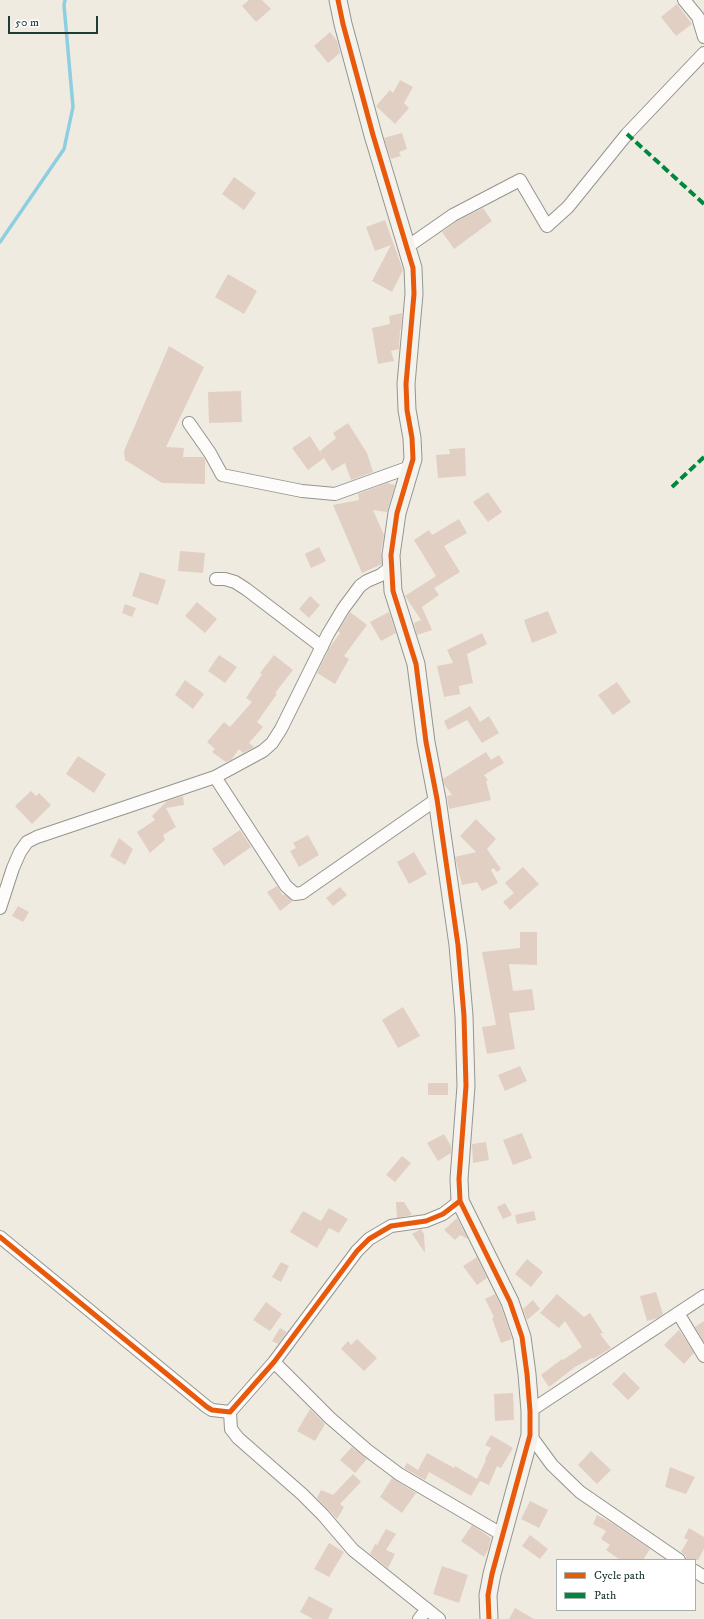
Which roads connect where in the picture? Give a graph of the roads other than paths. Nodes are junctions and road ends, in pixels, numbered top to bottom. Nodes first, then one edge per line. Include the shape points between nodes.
1 (338, 0) edge
2 (684, 0) edge
3 (704, 37) edge
4 (704, 53) edge
5 (407, 247) junction
6 (189, 423) dead end
7 (410, 467) junction
8 (392, 566) junction
9 (216, 579) dead end
10 (322, 647) junction
11 (215, 777) junction
12 (437, 799) junction
13 (0, 908) edge
14 (460, 1201) junction
15 (0, 1237) edge
16 (704, 1296) edge
17 (678, 1313) junction
18 (704, 1356) edge
19 (274, 1362) junction
20 (530, 1411) junction
21 (230, 1412) junction
22 (530, 1435) junction
23 (503, 1535) junction
24 (678, 1559) edge
25 (427, 1609) junction
26 (420, 1619) edge
27 (439, 1619) edge
28 (489, 1619) edge

1 - 5 street via 373,135
2 - 3 street via 698,17
4 - 5 street via 627,134 568,206 547,226 520,180 453,215
5 - 7 street via 413,268 414,294 406,384 406,410 412,438 413,459
6 - 7 street via 222,475 302,491 335,494
7 - 8 street via 397,513 391,555
8 - 10 street via 360,586 343,608
8 - 12 street via 393,591 416,664 426,742
9 - 10 street via 235,582 246,588
10 - 11 street via 272,743 263,751
11 - 12 street via 286,886 295,894 302,893
11 - 13 street via 27,842 13,868
12 - 14 street via 458,945 464,1016 466,1086
14 - 19 street via 443,1214 426,1221 391,1226 369,1239 357,1251
14 - 20 street via 510,1302 522,1337
15 - 21 street via 207,1407
16 - 17 street
17 - 18 street
17 - 20 street
19 - 21 street
19 - 23 street via 330,1418 367,1450 399,1474
20 - 22 street
21 - 25 street via 231,1429 238,1438 324,1515 353,1550
22 - 23 street
22 - 24 street via 552,1466 580,1492
23 - 28 street via 488,1595
25 - 26 street
25 - 27 street

